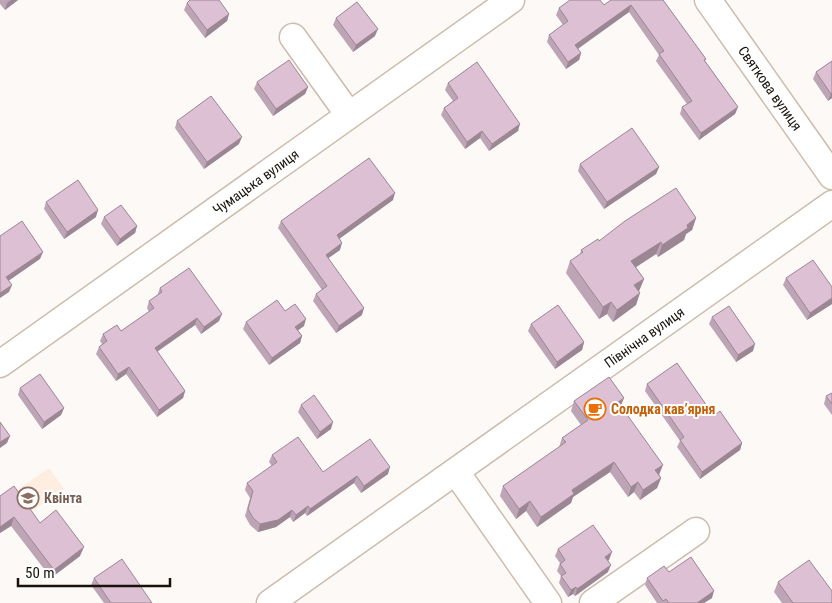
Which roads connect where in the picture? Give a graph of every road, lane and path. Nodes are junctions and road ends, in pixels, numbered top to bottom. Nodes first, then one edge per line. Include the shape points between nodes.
1 (511, 0) edge
2 (708, 0) edge
3 (293, 37) dead end
4 (349, 115) junction
5 (832, 176) edge
6 (832, 204) edge
7 (0, 364) edge
8 (456, 472) junction
9 (696, 531) dead end
10 (270, 603) edge
11 (548, 603) edge
12 (593, 603) edge

1 - 4 street, Чумацька вулиця
2 - 5 street, Святкова вулиця
3 - 4 street
4 - 7 street, Чумацька вулиця
6 - 8 street, Північна вулиця
8 - 10 street, Північна вулиця
8 - 11 street
9 - 12 street

